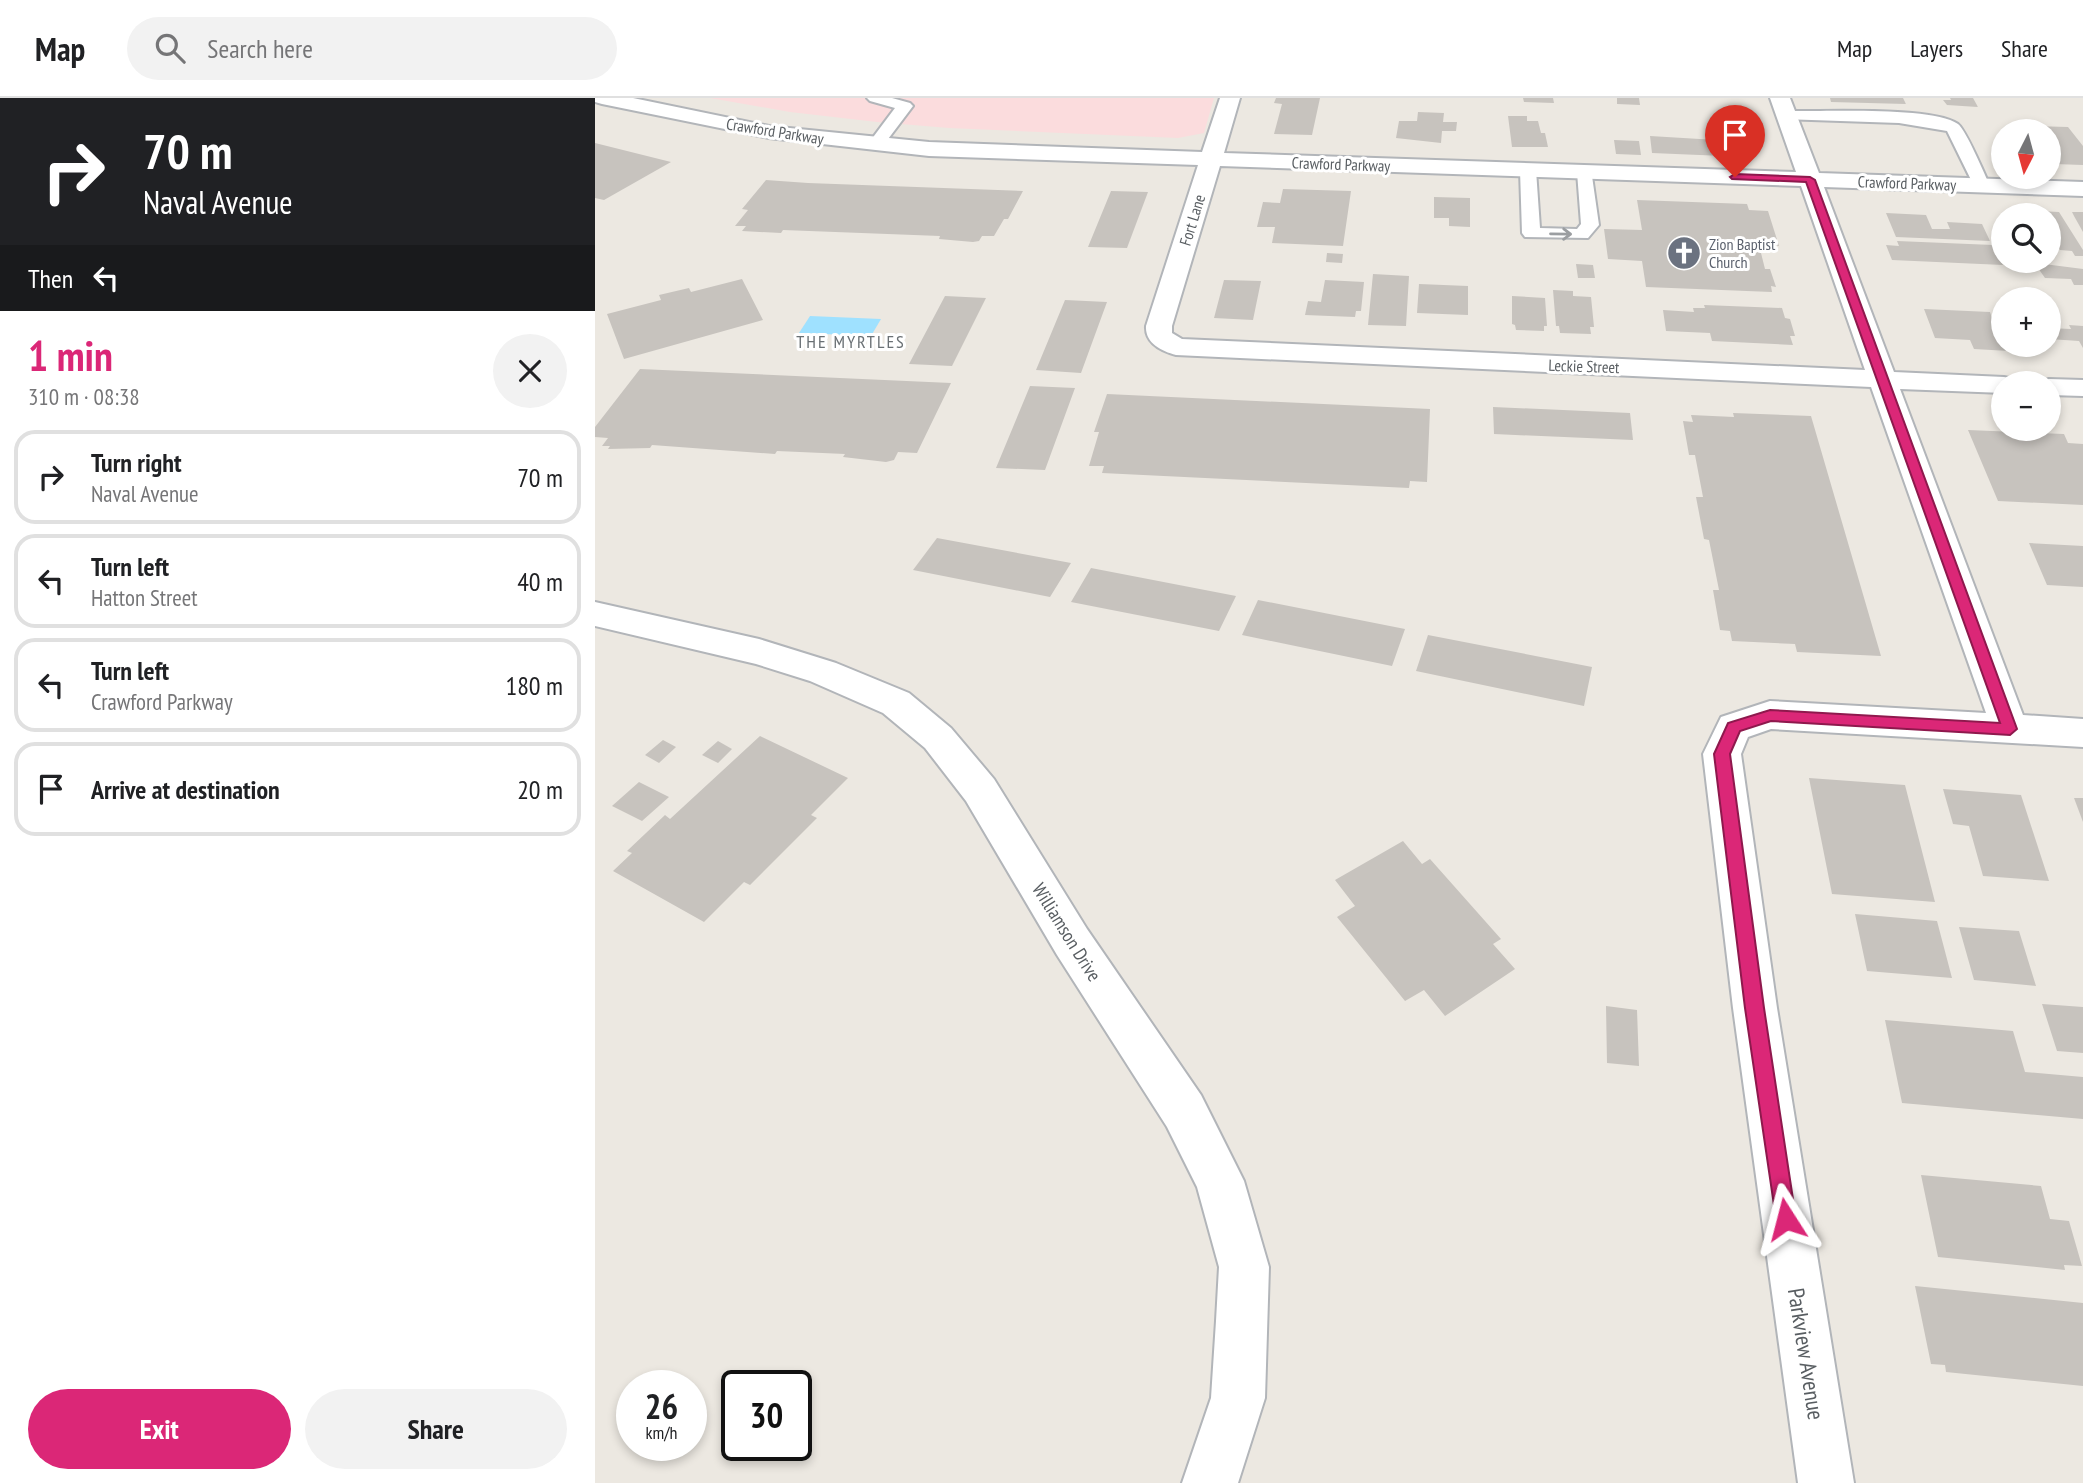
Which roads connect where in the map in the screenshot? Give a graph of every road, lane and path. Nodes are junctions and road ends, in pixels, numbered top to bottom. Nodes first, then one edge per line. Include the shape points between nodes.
1 (602, 98) edge
2 (875, 98) edge
3 (1230, 98) edge
4 (1783, 107) edge
5 (876, 144) junction
6 (1211, 160) junction
7 (1528, 170) junction
8 (1585, 172) junction
9 (1810, 180) junction
10 (1982, 186) junction
11 (2083, 189) edge
12 (1165, 341) joint
13 (1883, 379) junction
14 (1991, 383) edge
15 (2061, 387) edge
16 (2083, 388) edge
17 (595, 614) edge
18 (2010, 729) junction
19 (2083, 733) edge
20 (1210, 1483) edge
21 (1826, 1483) edge

1 - 5 street, Crawford Parkway via 769,132
2 - 5 lane via 905,106
3 - 6 street, Fort Lane
4 - 9 street
4 - 10 lane via 1947,124
5 - 6 street, Crawford Parkway
6 - 7 street, Crawford Parkway
6 - 12 street, Fort Lane via 1159,326
7 - 8 street, Crawford Parkway
7 -> 8 lane via 1531,233 1582,234 1590,225
8 - 9 street, Crawford Parkway
9 - 10 street, Crawford Parkway
9 - 13 street
10 - 11 street, Crawford Parkway
12 - 13 street, Leckie Street via 1191,349
13 - 14 street, Leckie Street
13 - 18 street
15 - 16 street
17 - 20 street, Williamson Drive via 759,652 897,703 938,738 980,790 1072,942 1184,1111 1220,1181 1244,1267 1238,1398
18 - 19 street
18 - 21 street, Parkview Avenue via 1770,715 1734,727 1722,754

